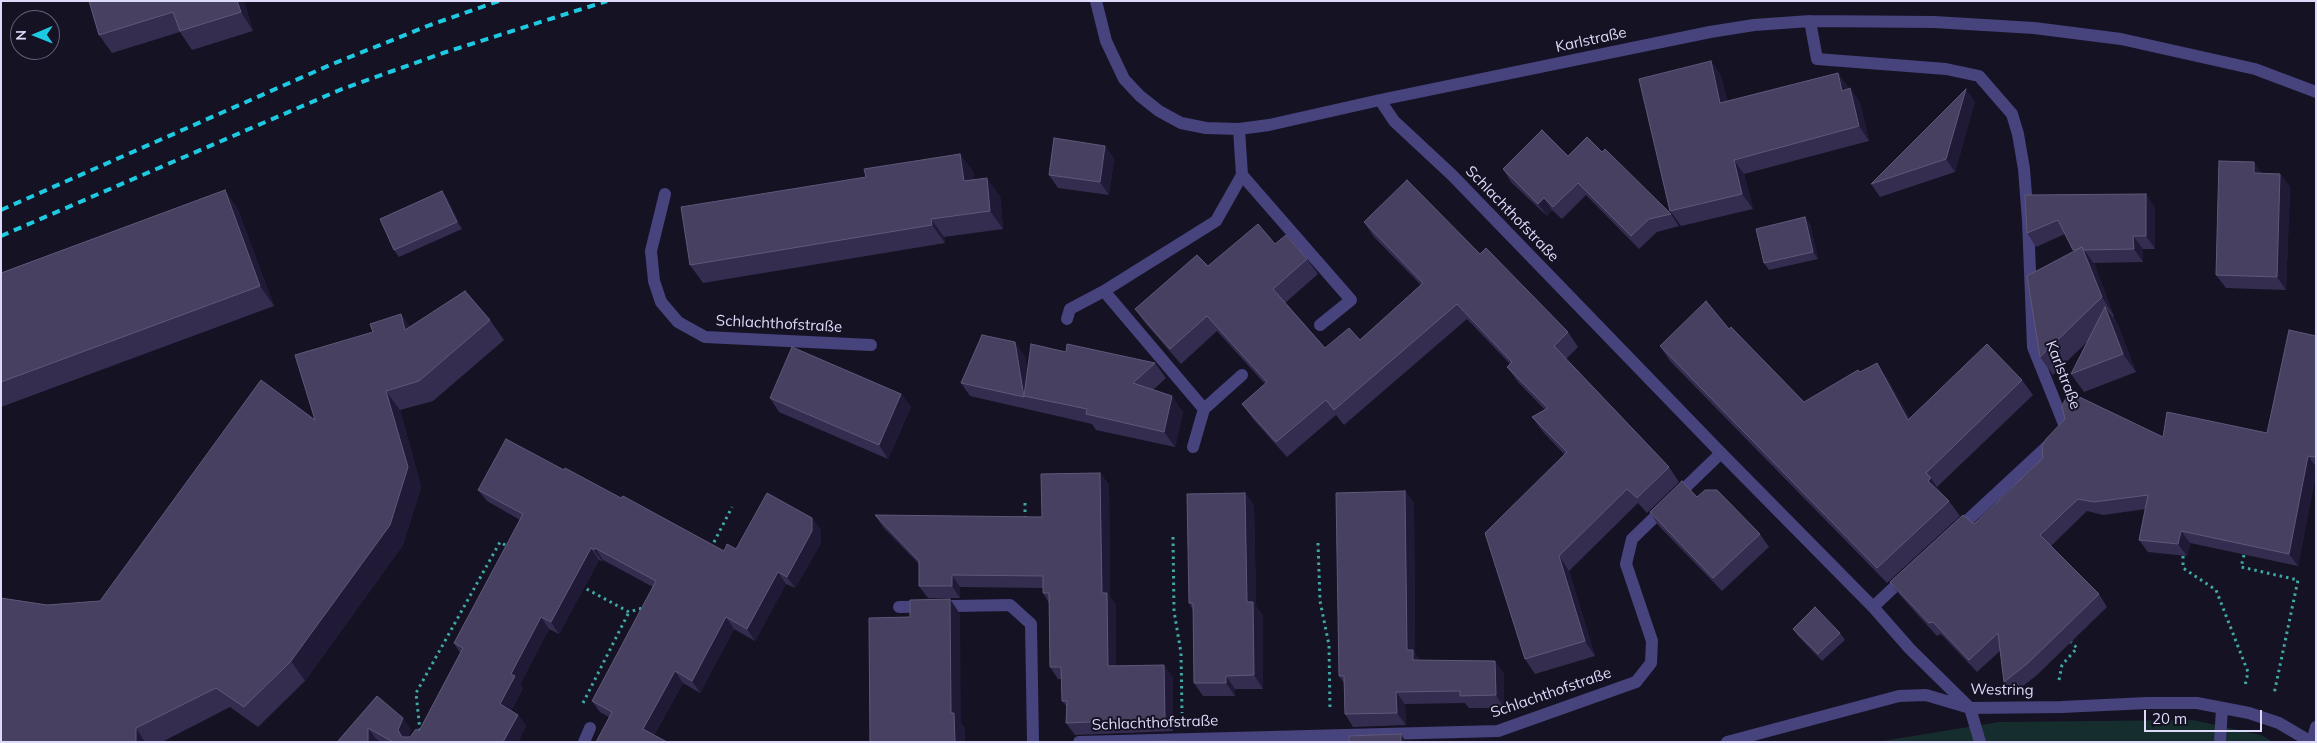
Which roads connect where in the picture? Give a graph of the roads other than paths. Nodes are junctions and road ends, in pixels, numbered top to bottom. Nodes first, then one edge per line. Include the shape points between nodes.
1 (1096, 1) edge
2 (1810, 21) junction
3 (2316, 92) edge
4 (1380, 100) junction
5 (1239, 129) junction
6 (1242, 174) junction
7 (664, 194) dead end
8 (1104, 291) junction
9 (1067, 319) dead end
10 (1320, 325) dead end
11 (871, 344) dead end
12 (1242, 375) edge
13 (1204, 409) junction
14 (1193, 447) dead end
15 (1721, 453) junction
16 (1946, 539) edge
17 (1917, 566) edge
18 (899, 607) dead end
19 (1873, 607) junction
20 (1970, 708) junction
21 (2222, 708) junction
22 (2316, 727) edge
23 (590, 728) road end
24 (584, 742) edge
25 (1033, 742) edge
26 (1079, 742) edge
27 (1727, 742) edge
28 (1980, 742) edge
29 (2220, 742) edge
30 (2311, 742) edge

1 - 5 street via 1113,59 1124,80 1140,96 1181,123
2 - 3 street, Karlstraße via 1934,22 2034,28 2121,39 2255,69
2 - 4 street, Karlstraße via 1710,32
2 - 16 street, Karlstraße via 1816,59 1946,69 1979,76 2012,114 2018,134 2028,222 2033,347 2066,428
4 - 5 street via 1306,118
4 - 15 street, Schlachthofstraße via 1394,122 1452,175
5 - 6 street
6 - 8 street via 1216,221
6 - 10 street via 1351,300
7 - 11 street, Schlachthofstraße via 651,251 654,281 660,302 678,322 705,337
8 - 9 street via 1070,310
8 - 13 street
12 - 13 street
13 - 14 street
15 - 19 street, Schlachthofstraße
15 - 26 street, Schlachthofstraße via 1632,539 1626,564 1652,641 1651,663 1636,682 1498,731
17 - 19 street
18 - 25 street via 1010,605 1031,624
19 - 20 street, Schlachthofstraße
20 - 21 street, Westring via 2147,702 2197,703
20 - 27 street, Westring via 1926,695 1899,696
20 - 28 street
21 - 29 street
21 - 30 street, Westring via 2279,723
22 - 30 street
23 - 24 street

